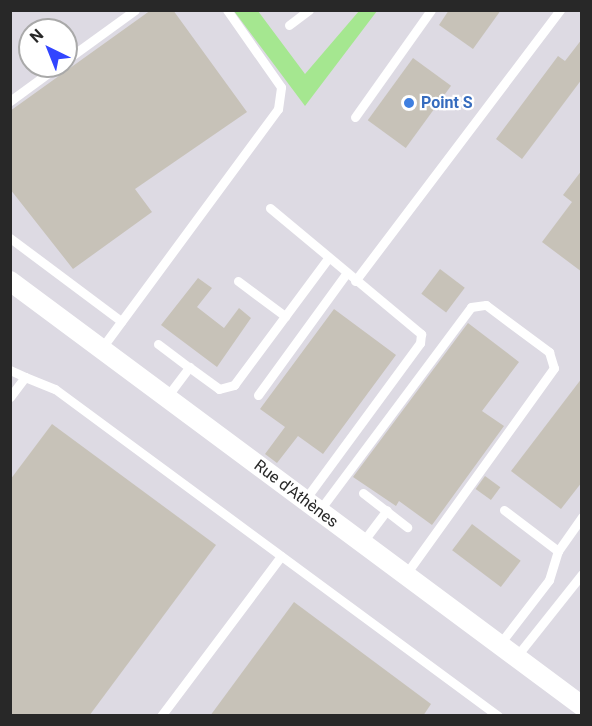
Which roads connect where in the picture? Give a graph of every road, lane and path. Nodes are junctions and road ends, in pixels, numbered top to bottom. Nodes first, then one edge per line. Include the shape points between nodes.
1 (135, 10) edge
2 (227, 10) edge
3 (309, 10) edge
4 (431, 10) edge
5 (560, 10) edge
6 (289, 25) dead end
7 (78, 51) edge
8 (42, 78) edge
9 (10, 101) edge
10 (355, 117) dead end
11 (270, 208) dead end
12 (10, 238) edge
13 (327, 260) junction
14 (346, 274) junction
15 (10, 281) edge
16 (238, 281) dead end
17 (356, 281) junction
18 (285, 316) junction
19 (120, 321) junction
20 (158, 344) dead end
21 (101, 349) junction
22 (189, 367) junction
23 (10, 370) edge
24 (25, 377) junction
25 (258, 395) dead end
26 (10, 397) edge
27 (166, 398) junction
28 (363, 493) dead end
29 (311, 506) junction
30 (387, 510) junction
31 (504, 510) dead end
32 (582, 517) edge
33 (407, 526) dead end
34 (362, 543) junction
35 (558, 551) junction
36 (281, 556) junction
37 (581, 572) edge
38 (405, 575) junction
39 (499, 645) junction
40 (516, 657) junction
41 (582, 706) edge
42 (161, 716) edge
43 (498, 716) edge

1 - 7 lane
2 - 19 lane via 281,87 282,98
3 - 6 lane
4 - 10 lane
5 - 17 lane
8 - 9 lane
11 - 13 lane
12 - 19 lane
13 - 14 lane
13 - 18 lane
14 - 17 lane
14 - 25 lane
15 - 21 street, Rue d'Athènes
16 - 18 lane
17 - 29 lane via 418,326 420,343
18 - 22 lane via 226,390
19 - 21 lane
20 - 22 lane
21 - 27 street, Rue d'Athènes
22 - 27 lane
23 - 24 lane
24 - 26 lane
24 - 36 lane via 55,389
27 - 29 street, Rue d'Athènes
28 - 30 lane
29 - 34 street, Rue d'Athènes
29 - 38 lane via 471,307 486,305 549,352 554,368
30 - 33 lane
30 - 34 lane
31 - 35 lane
32 - 35 lane
34 - 38 street, Rue d'Athènes
35 - 39 lane via 549,580
36 - 42 lane
36 - 43 lane
37 - 40 lane
38 - 39 street, Rue d'Athènes
39 - 40 street, Rue d'Athènes
40 - 41 street, Rue d'Athènes

